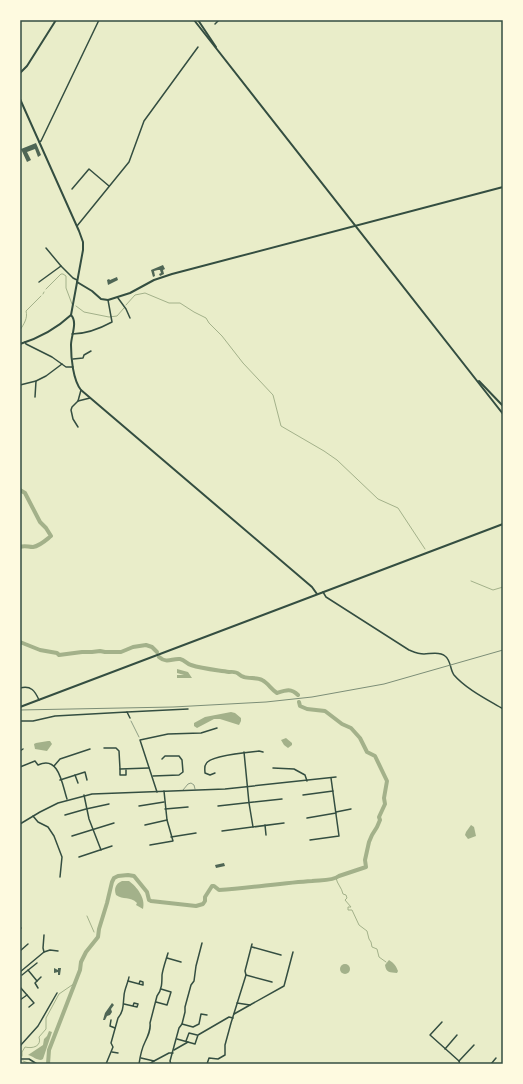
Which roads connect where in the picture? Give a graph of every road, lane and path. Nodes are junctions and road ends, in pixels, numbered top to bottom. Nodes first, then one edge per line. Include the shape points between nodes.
1 (56, 20) edge
2 (99, 20) edge
3 (194, 20) edge
4 (198, 20) edge
5 (219, 20) edge
6 (216, 24) dead end
7 (198, 47) dead end
8 (218, 51) junction
9 (20, 73) edge
10 (20, 99) edge
11 (39, 143) junction
12 (109, 186) junction
13 (503, 187) edge
14 (72, 189) dead end
15 (77, 226) junction
16 (46, 248) dead end
17 (61, 266) junction
18 (77, 281) junction
19 (39, 282) dead end
20 (118, 298) junction
21 (108, 300) junction
22 (71, 315) junction
23 (130, 318) dead end
24 (72, 334) junction
25 (25, 342) junction
26 (20, 344) edge
27 (91, 351) dead end
28 (73, 359) junction
29 (62, 364) junction
30 (74, 367) junction
31 (471, 372) junction
32 (36, 381) junction
33 (20, 385) edge
34 (81, 390) junction
35 (35, 398) dead end
36 (90, 398) junction
37 (78, 401) junction
38 (503, 406) edge
39 (503, 415) edge
40 (78, 427) dead end
41 (503, 524) edge
42 (323, 592) junction
43 (317, 594) junction
44 (20, 688) edge
45 (39, 700) junction
46 (20, 707) edge
47 (188, 709) dead end
48 (503, 710) edge
49 (127, 712) junction
50 (130, 718) joint
51 (20, 721) edge
52 (217, 728) dead end
53 (140, 740) junction
54 (104, 748) dead end
55 (23, 749) dead end
56 (90, 749) dead end
57 (20, 751) edge
58 (244, 752) junction
59 (263, 752) dead end
60 (162, 759) dead end
61 (41, 760) dead end
62 (42, 763) junction
63 (54, 766) junction
64 (20, 767) edge
65 (149, 768) junction
66 (273, 768) dead end
67 (120, 769) junction
68 (126, 769) junction
69 (215, 773) dead end
70 (75, 775) junction
71 (152, 776) junction
72 (336, 777) dead end
73 (331, 778) junction
74 (60, 780) junction
75 (87, 780) dead end
76 (307, 781) junction
77 (78, 783) dead end
78 (247, 787) junction
79 (183, 791) junction
80 (194, 791) junction
81 (333, 791) junction
82 (157, 792) junction
83 (164, 792) junction
84 (84, 795) junction
85 (303, 795) dead end
86 (66, 799) junction
87 (282, 799) dead end
88 (164, 802) junction
89 (249, 803) junction
90 (109, 804) dead end
91 (139, 806) dead end
92 (218, 806) dead end
93 (188, 807) dead end
94 (86, 808) junction
95 (165, 809) junction
96 (351, 810) dead end
97 (336, 812) junction
98 (65, 815) dead end
99 (33, 816) junction
100 (307, 818) dead end
101 (167, 820) junction
102 (284, 823) dead end
103 (20, 824) edge
104 (114, 824) dead end
105 (145, 825) dead end
106 (264, 825) junction
107 (253, 827) junction
108 (92, 830) junction
109 (222, 831) dead end
110 (196, 833) dead end
111 (266, 835) dead end
112 (72, 836) dead end
113 (171, 837) junction
114 (310, 840) dead end
115 (150, 845) dead end
116 (112, 846) dead end
117 (101, 850) junction
118 (79, 857) dead end
119 (60, 877) dead end
120 (44, 935) dead end
121 (202, 943) dead end
122 (28, 944) dead end
123 (252, 944) dead end
124 (252, 947) junction
125 (20, 951) edge
126 (58, 951) dead end
127 (44, 952) junction
128 (293, 952) dead end
129 (168, 953) dead end
130 (281, 955) dead end
131 (167, 958) junction
132 (180, 962) dead end
133 (36, 963) dead end
134 (20, 968) edge
135 (22, 970) junction
136 (28, 970) junction
137 (20, 972) edge
138 (24, 973) junction
139 (22, 975) dead end
140 (246, 975) junction
141 (41, 977) dead end
142 (129, 978) dead end
143 (37, 981) junction
144 (128, 981) junction
145 (272, 982) dead end
146 (139, 984) dead end
147 (20, 987) edge
148 (38, 988) dead end
149 (161, 989) junction
150 (57, 993) dead end
151 (26, 995) junction
152 (20, 1000) edge
153 (155, 1002) junction
154 (237, 1002) junction
155 (124, 1004) junction
156 (133, 1006) dead end
157 (250, 1006) junction
158 (29, 1007) dead end
159 (207, 1016) dead end
160 (233, 1016) junction
161 (110, 1020) dead end
162 (442, 1022) dead end
163 (182, 1024) junction
164 (115, 1028) junction
165 (198, 1035) junction
166 (457, 1036) dead end
167 (176, 1039) junction
168 (187, 1042) junction
169 (474, 1045) dead end
170 (20, 1046) edge
171 (445, 1049) junction
172 (111, 1052) junction
173 (173, 1052) junction
174 (118, 1053) dead end
175 (140, 1058) junction
176 (496, 1058) dead end
177 (20, 1059) edge
178 (154, 1061) junction
179 (460, 1063) edge
180 (37, 1064) edge
181 (106, 1064) edge
182 (139, 1064) edge
183 (149, 1064) edge
184 (171, 1064) edge
185 (207, 1064) edge
186 (491, 1064) edge

1 - 9 street
2 - 11 street
3 - 8 street
4 - 8 street
5 - 6 street
7 - 12 street via 143,122 129,162
8 - 31 street
10 - 11 street
11 - 15 street
12 - 14 street via 88,169
12 - 15 street
13 - 20 street via 172,274
15 - 18 street via 83,246
16 - 17 street
17 - 18 street
17 - 19 street
18 - 21 street via 101,299
18 - 22 street
20 - 21 street
20 - 23 street
21 - 24 street via 112,317 110,323
22 - 24 street via 74,320
22 - 25 street via 46,333
24 - 28 street
25 - 26 street
25 - 29 street
27 - 28 street via 83,358
28 - 30 street
29 - 30 street via 67,368
29 - 32 street via 51,374
30 - 34 street via 76,381
31 - 38 street
31 - 39 street
32 - 33 street
32 - 35 street
34 - 36 street
34 - 37 street
36 - 37 street
36 - 43 street via 312,587
37 - 40 street via 71,410
41 - 42 street
42 - 43 street
42 - 48 street via 326,597 409,650 423,654 443,654 448,658 457,679
43 - 45 street
44 - 45 street via 31,688
45 - 46 street
47 - 49 street
49 - 50 street
49 - 51 street via 55,716
50 - 53 path
52 - 53 street via 201,733 168,734
53 - 65 street
54 - 67 street via 116,748 119,751
55 - 57 street
56 - 63 street via 60,759
58 - 59 street
58 - 69 street via 208,761 205,764 205,773
58 - 78 street
60 - 71 street via 165,756 179,756 182,760 182,773
61 - 62 street
62 - 63 street
62 - 64 street via 38,765 35,761
63 - 74 street
65 - 68 street
65 - 71 street
66 - 76 street via 297,770 305,775
67 - 68 street
67 - 68 street via 120,775 126,775
70 - 74 street
70 - 75 street via 84,772
70 - 77 street
71 - 82 street
72 - 73 street
73 - 76 street
73 - 81 street
74 - 86 street
76 - 78 street
78 - 80 street
78 - 89 street
79 - 80 street
79 - 80 lane via 191,783 194,784
79 - 83 street
81 - 85 street
81 - 97 street
82 - 83 street
82 - 84 street
83 - 88 street
84 - 86 street
84 - 94 street
86 - 99 street
87 - 89 street
88 - 91 street
88 - 95 street
89 - 92 street
89 - 107 street
90 - 94 street
93 - 95 street
94 - 98 street
94 - 108 street
95 - 101 street
96 - 97 street
97 - 100 street
97 - 114 street via 339,836
99 - 103 street
99 - 119 street via 48,827 54,836 62,857
101 - 105 street
101 - 113 street
102 - 106 street
104 - 108 street
106 - 107 street
106 - 111 street
107 - 109 street
108 - 112 street
108 - 117 street
110 - 113 street
113 - 115 street via 172,841
116 - 117 street
117 - 118 street
120 - 127 street
121 - 163 street
122 - 125 street
123 - 124 street
124 - 130 street
124 - 140 street
126 - 127 street
127 - 135 street
128 - 157 street via 284,986
129 - 131 street
131 - 132 street
131 - 149 street
133 - 136 street
134 - 135 street
135 - 137 street
135 - 138 street
136 - 138 street
136 - 143 street
138 - 139 street
140 - 145 street
140 - 154 street
141 - 143 street
142 - 144 street
143 - 148 street via 34,983
144 - 146 street
144 - 155 street
147 - 151 street
149 - 153 street
149 - 153 street via 171,992 168,1005
150 - 170 street via 38,1026
151 - 152 street
151 - 158 street via 34,1003
153 - 175 street via 148,1036
154 - 157 street
154 - 160 street
155 - 156 street
155 - 164 street
157 - 160 street
159 - 163 street via 201,1014 198,1024 193,1026
160 - 165 street
160 - 185 street via 225,1054 218,1059 210,1057
161 - 164 street via 110,1026
162 - 171 street via 430,1035
163 - 167 street
164 - 172 street
165 - 168 street via 195,1044
165 - 168 street via 189,1032
166 - 171 street
167 - 168 street
167 - 173 street
168 - 173 street
169 - 179 street
171 - 179 street
172 - 174 street
172 - 181 street
173 - 178 street
173 - 184 street
175 - 178 street
175 - 182 street
176 - 186 street
177 - 180 street via 31,1059
178 - 183 street

